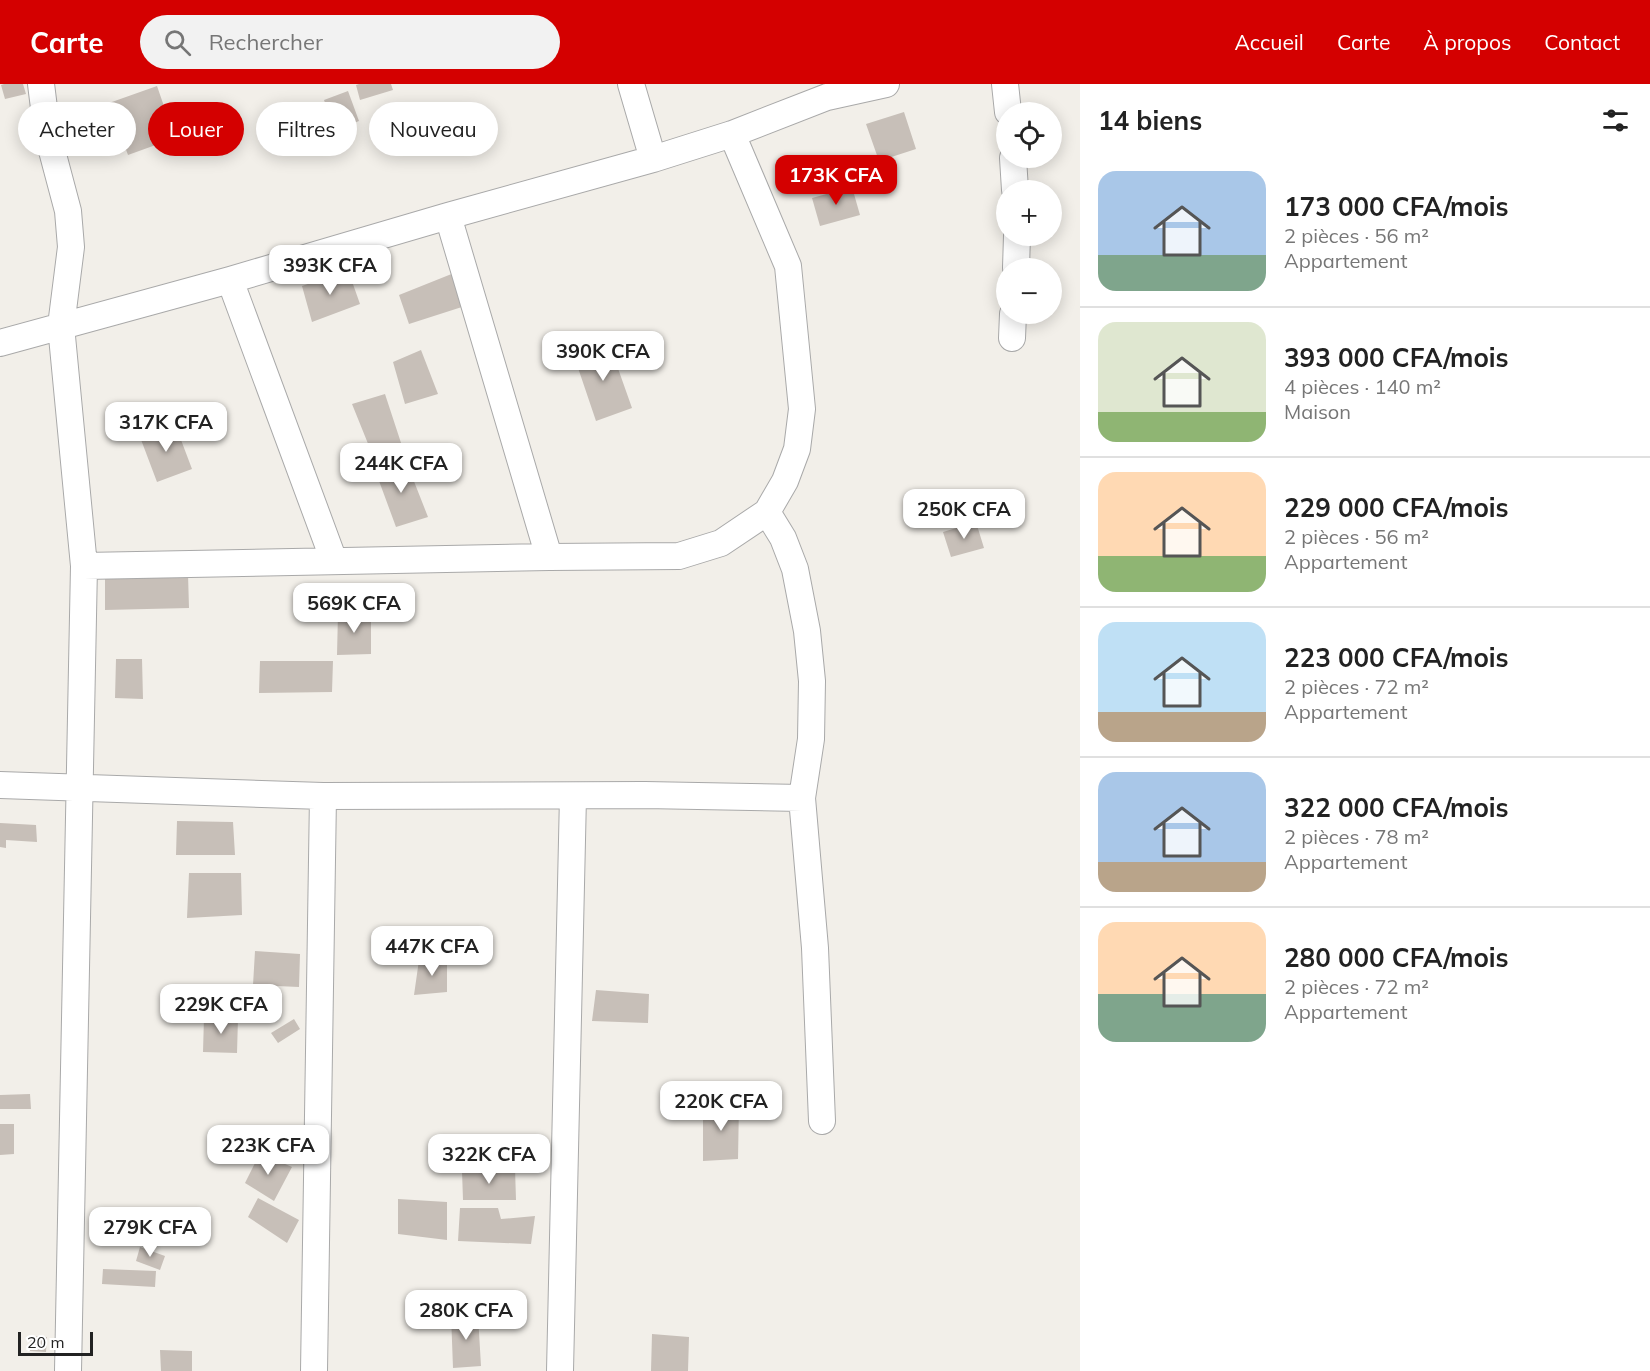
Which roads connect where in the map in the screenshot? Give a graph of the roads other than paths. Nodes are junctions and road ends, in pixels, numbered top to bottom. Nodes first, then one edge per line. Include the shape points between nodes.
1 (41, 84) edge
2 (631, 84) edge
3 (886, 84) edge
4 (1005, 84) edge
5 (837, 90) edge
6 (1007, 102) edge
7 (732, 134) junction
8 (654, 159) junction
9 (448, 216) junction
10 (230, 280) junction
11 (61, 326) junction
12 (0, 343) edge
13 (767, 512) junction
14 (549, 557) junction
15 (334, 561) junction
16 (84, 566) junction
17 (0, 785) edge
18 (81, 788) junction
19 (323, 796) junction
20 (573, 796) junction
21 (802, 798) junction
22 (822, 1121) dead end
23 (68, 1371) edge
24 (314, 1371) edge
25 (560, 1371) edge

1 - 11 street via 47,132 69,220 71,247
2 - 8 street
3 - 5 street
4 - 6 street
5 - 7 street
7 - 8 street
7 - 13 street via 788,266 802,409 797,449
8 - 9 street
9 - 10 street
9 - 14 street
10 - 11 street
10 - 15 street
11 - 12 street
11 - 16 street
13 - 14 street via 721,543 679,556
13 - 21 street via 795,569 807,631 812,681 811,739
14 - 15 street
15 - 16 street
16 - 18 street
17 - 18 street
18 - 19 street
18 - 23 street
19 - 20 street
19 - 24 street
20 - 21 street
20 - 25 street
21 - 22 street

